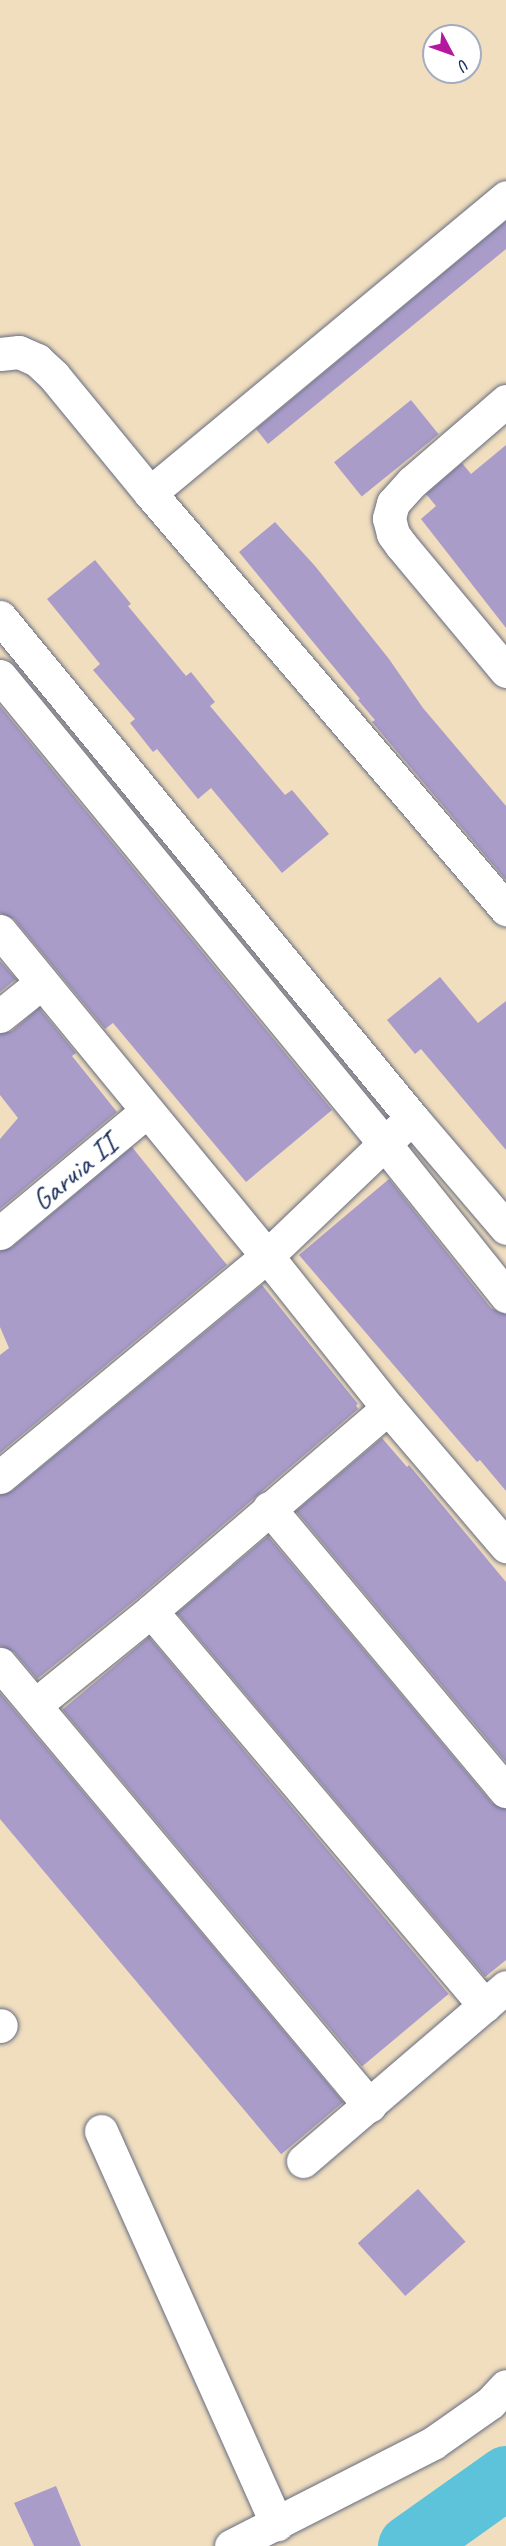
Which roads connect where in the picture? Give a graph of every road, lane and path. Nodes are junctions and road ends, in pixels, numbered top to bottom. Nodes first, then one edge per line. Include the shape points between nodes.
1 (506, 197) edge
2 (0, 354) edge
3 (500, 418) edge
4 (150, 493) junction
5 (0, 616) edge
6 (506, 671) edge
7 (0, 676) edge
8 (506, 909) edge
9 (0, 931) edge
10 (41, 983) junction
11 (0, 1016) edge
12 (147, 1111) junction
13 (412, 1119) junction
14 (384, 1143) junction
15 (500, 1208) edge
16 (453, 1230) junction
17 (0, 1233) edge
18 (267, 1256) junction
19 (506, 1296) edge
20 (388, 1408) junction
21 (0, 1477) edge
22 (268, 1508) junction
23 (506, 1546) edge
24 (151, 1611) junction
25 (0, 1664) edge
26 (35, 1705) junction
27 (506, 1791) edge
28 (495, 1997) edge
29 (369, 2106) junction
30 (101, 2132) dead end
31 (303, 2161) dead end
32 (506, 2386) edge
33 (277, 2524) junction
34 (231, 2546) edge

1 - 4 street
2 - 4 street via 19,352 46,368
3 - 6 street via 412,482 393,503 389,518 401,545
4 - 8 street
5 - 13 street
7 - 14 street
9 - 10 street
10 - 11 street
10 - 12 street
12 - 17 street, Garuia II
12 - 18 street
13 - 14 street
13 - 15 street
14 - 16 street
14 - 18 street
15 - 16 street
16 - 19 street
18 - 20 street
18 - 21 street
20 - 22 street
20 - 23 street
22 - 24 street
22 - 27 street
24 - 26 street
24 - 28 street
25 - 26 street
26 - 29 street
28 - 29 street
29 - 31 street
30 - 33 street
32 - 33 street via 490,2403 433,2443
33 - 34 street

